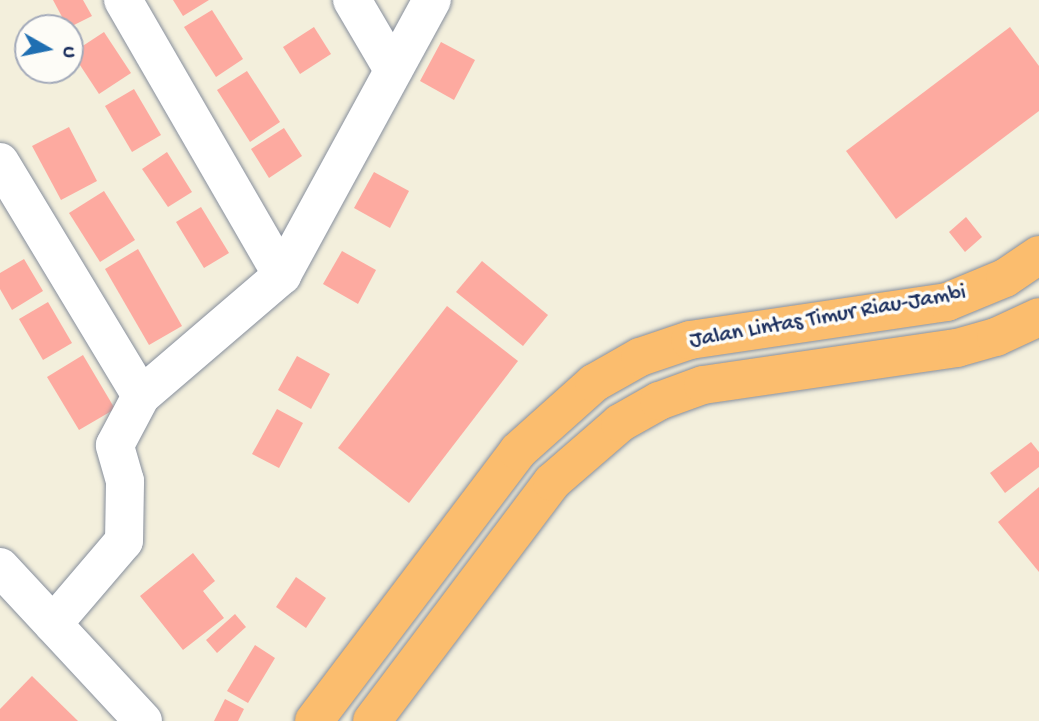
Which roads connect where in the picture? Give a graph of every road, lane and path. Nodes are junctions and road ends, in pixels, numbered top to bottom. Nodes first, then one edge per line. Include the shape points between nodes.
1 (123, 0) edge
2 (352, 0) edge
3 (432, 0) edge
4 (393, 70) junction
5 (0, 162) edge
6 (1039, 255) edge
7 (282, 275) junction
8 (1039, 317) edge
9 (141, 396) junction
10 (0, 567) edge
11 (53, 624) junction
12 (144, 721) edge
13 (314, 721) edge
14 (372, 721) edge

1 - 7 street
2 - 4 street
3 - 4 street
4 - 7 street
5 - 9 street
6 - 13 highway, Jalan Lintas Timur Riau-Jambi via 1005,278 947,302 690,340 640,357 594,383 518,451
7 - 9 street
8 - 14 highway, Jalan Lintas Timur Riau-Jambi via 996,337 957,348 703,385 659,401 620,423 552,482
9 - 11 street via 115,444 125,481 124,541
10 - 11 street
11 - 12 street

